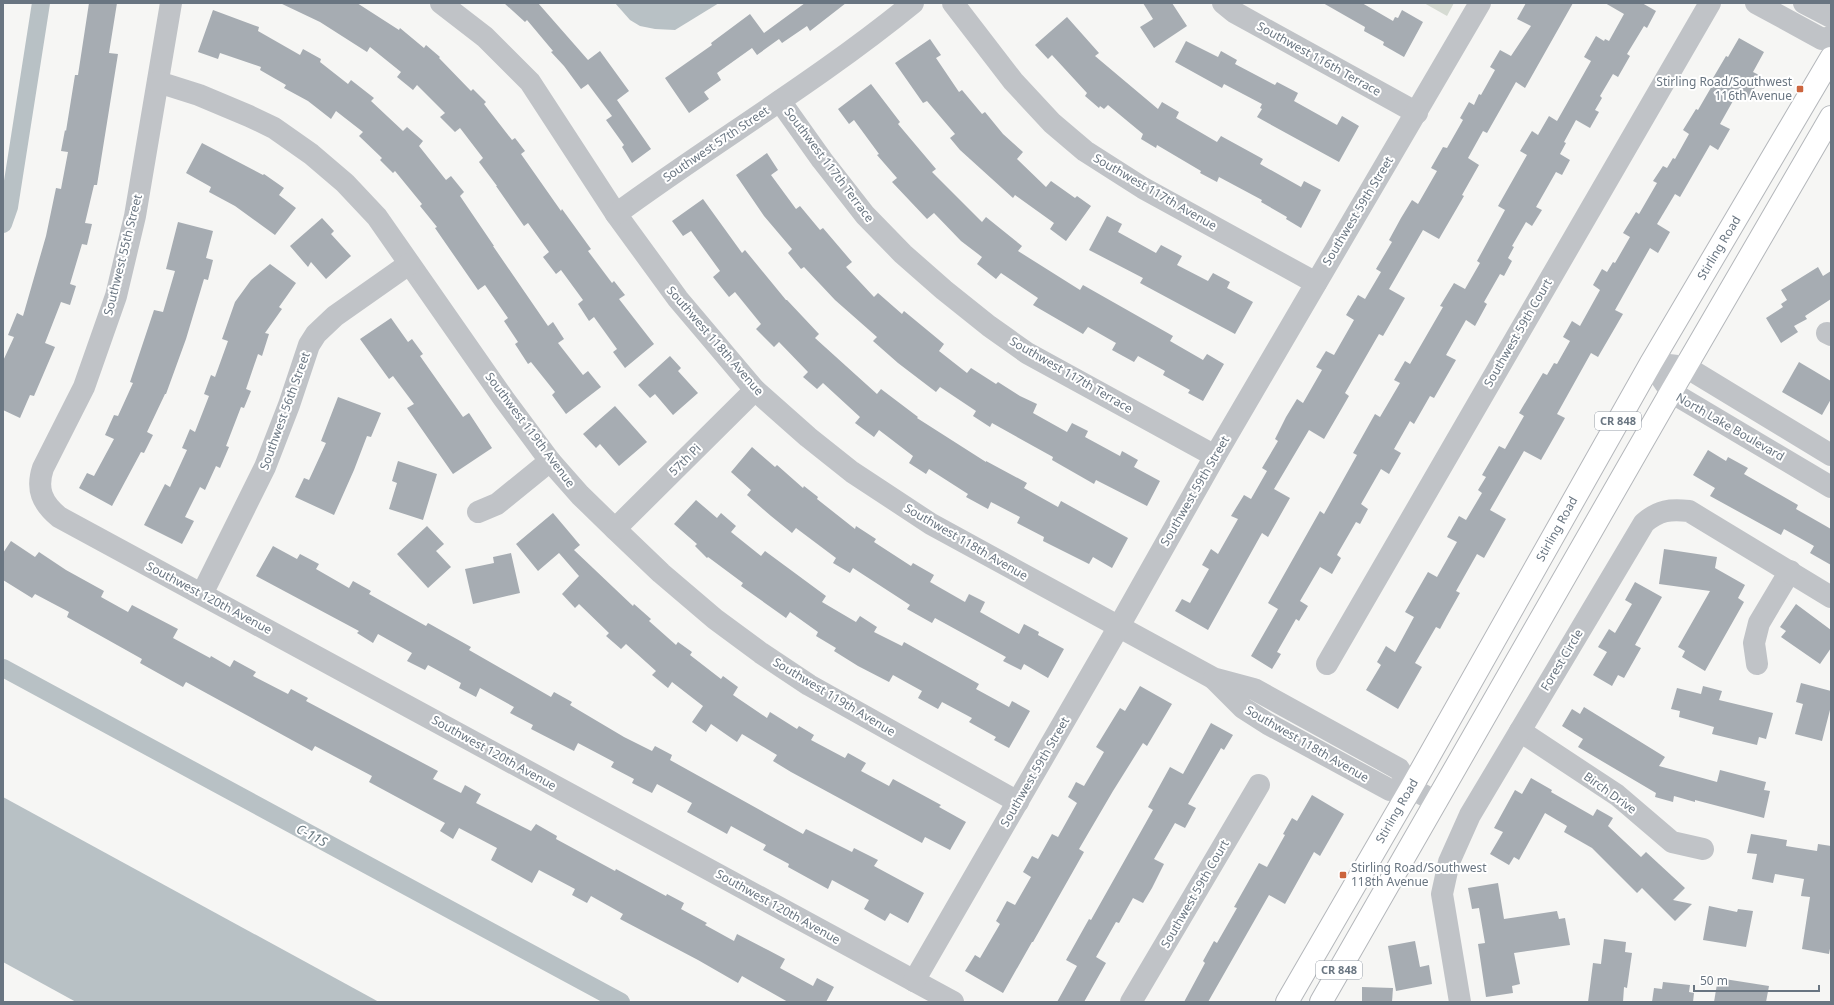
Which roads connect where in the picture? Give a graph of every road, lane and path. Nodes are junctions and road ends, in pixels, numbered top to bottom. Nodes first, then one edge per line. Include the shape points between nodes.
1 (171, 3) edge
2 (441, 3) edge
3 (913, 3) edge
4 (954, 3) edge
5 (1223, 3) edge
6 (1480, 3) edge
7 (1710, 3) edge
8 (1756, 3) edge
9 (1804, 3) edge
10 (1831, 18) edge
11 (1831, 37) edge
12 (1831, 58) edge
13 (158, 82) junction
14 (780, 101) junction
15 (1417, 113) junction
16 (1831, 117) edge
17 (616, 214) junction
18 (409, 264) junction
19 (1316, 283) junction
20 (1651, 363) junction
21 (1686, 367) junction
22 (755, 390) junction
23 (1671, 392) junction
24 (1831, 455) edge
25 (1215, 456) junction
26 (550, 461) junction
27 (1831, 487) edge
28 (41, 496) joint
29 (478, 512) dead end
30 (615, 530) junction
31 (1790, 571) junction
32 (202, 594) junction
33 (1831, 597) edge
34 (1118, 628) junction
35 (1327, 664) dead end
36 (1757, 664) dead end
37 (1520, 731) junction
38 (1259, 785) dead end
39 (1411, 788) junction
40 (1018, 802) junction
41 (1436, 802) junction
42 (1703, 849) dead end
43 (914, 981) junction
44 (953, 1002) edge
45 (1131, 1002) edge
46 (1287, 1002) edge
47 (1321, 1002) edge
48 (1460, 1002) edge

1 - 13 street, Southwest 55th Street
2 - 17 street, Southwest 118th Avenue via 485,37 530,82
3 - 14 street, Southwest 57th Street via 869,39
4 - 19 street, Southwest 117th Avenue via 1013,81 1052,123 1085,151 1143,188
5 - 15 street, Southwest 116th Terrace via 1234,12
6 - 15 street, Southwest 59th Street
7 - 35 street, Southwest 59th Court
8 - 11 street via 1822,39
9 - 10 street
12 - 20 main road, Stirling Road / CR 848
13 - 18 street, Southwest 119th Avenue via 199,95 249,116 274,128 311,154 345,183 377,217
13 - 28 street, Southwest 55th Street via 135,216 116,296 84,387 43,468 40,478
14 - 17 street, Southwest 57th Street
14 - 25 street, Southwest 117th Terrace via 865,216 944,290 1027,353
15 - 19 street, Southwest 59th Street
16 - 21 main road, CR 848
17 - 22 street, Southwest 118th Avenue via 653,268 696,323
18 - 26 street, Southwest 119th Avenue
18 - 32 street, Southwest 56th Street via 335,316 316,334 309,345 265,467
19 - 25 street, Southwest 59th Street
20 - 21 street
20 - 23 street, North Lake Boulevard
20 - 39 main road, Stirling Road / CR 848
21 - 23 main road, CR 848
21 - 24 street
22 - 30 street, 57th Pi
22 - 34 street, Southwest 118th Avenue via 852,472 930,524
23 - 27 street, North Lake Boulevard
23 - 41 main road, CR 848
25 - 34 street, Southwest 59th Street
26 - 29 street via 497,504
26 - 30 street, Southwest 119th Avenue
28 - 32 street, Southwest 120th Avenue via 59,516
30 - 40 street, Southwest 119th Avenue via 715,619 761,653 809,685
31 - 33 street, Forest Circle
31 - 36 street via 1759,624 1754,643
31 - 37 street, Forest Circle via 1689,511 1656,513 1644,523
32 - 43 street, Southwest 120th Avenue
34 - 39 street, Southwest 118th Avenue via 1212,678 1254,689 1399,769
34 - 40 street, Southwest 59th Street
37 - 42 street, Birch Drive via 1617,795 1672,842
37 - 48 street, Forest Circle via 1470,815 1449,862 1442,894
38 - 45 street, Southwest 59th Court
39 - 41 street, Southwest 118th Avenue
39 - 46 main road, Stirling Road / CR 848
40 - 43 street, Southwest 59th Street
41 - 47 main road, CR 848
43 - 44 street, Southwest 120th Avenue

